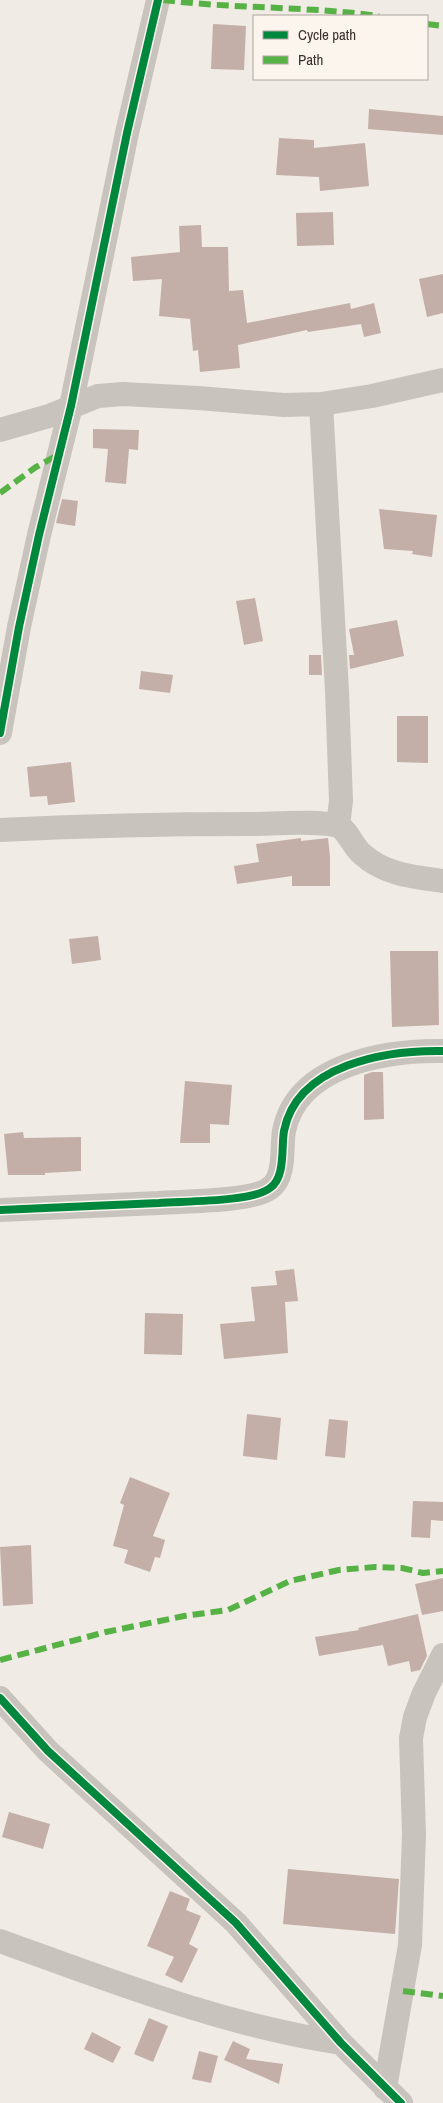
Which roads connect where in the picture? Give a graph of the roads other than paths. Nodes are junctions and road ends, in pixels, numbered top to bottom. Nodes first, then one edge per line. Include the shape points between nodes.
1 (158, 0) edge
2 (443, 380) edge
3 (321, 404) junction
4 (71, 406) junction
5 (0, 430) edge
6 (0, 733) edge
7 (338, 826) junction
8 (0, 830) edge
9 (443, 881) edge
10 (443, 1051) edge
11 (0, 1210) edge
12 (443, 1655) edge
13 (0, 1698) edge
14 (0, 1941) edge
15 (341, 2044) junction
16 (393, 2095) edge

1 - 4 street via 119,168
2 - 3 street
3 - 4 street via 276,405 123,394 98,396
3 - 7 street via 337,691 341,801
4 - 5 street
4 - 6 street via 19,627
7 - 8 street via 165,824
7 - 9 street via 362,854 378,866 397,874
10 - 11 street via 418,1051 349,1064 308,1088 290,1111 277,1180 261,1193 198,1200
12 - 16 street via 421,1700 411,1738 414,1834 410,1945
13 - 15 street via 48,1751 236,1923
14 - 15 street via 218,2016
15 - 16 street

